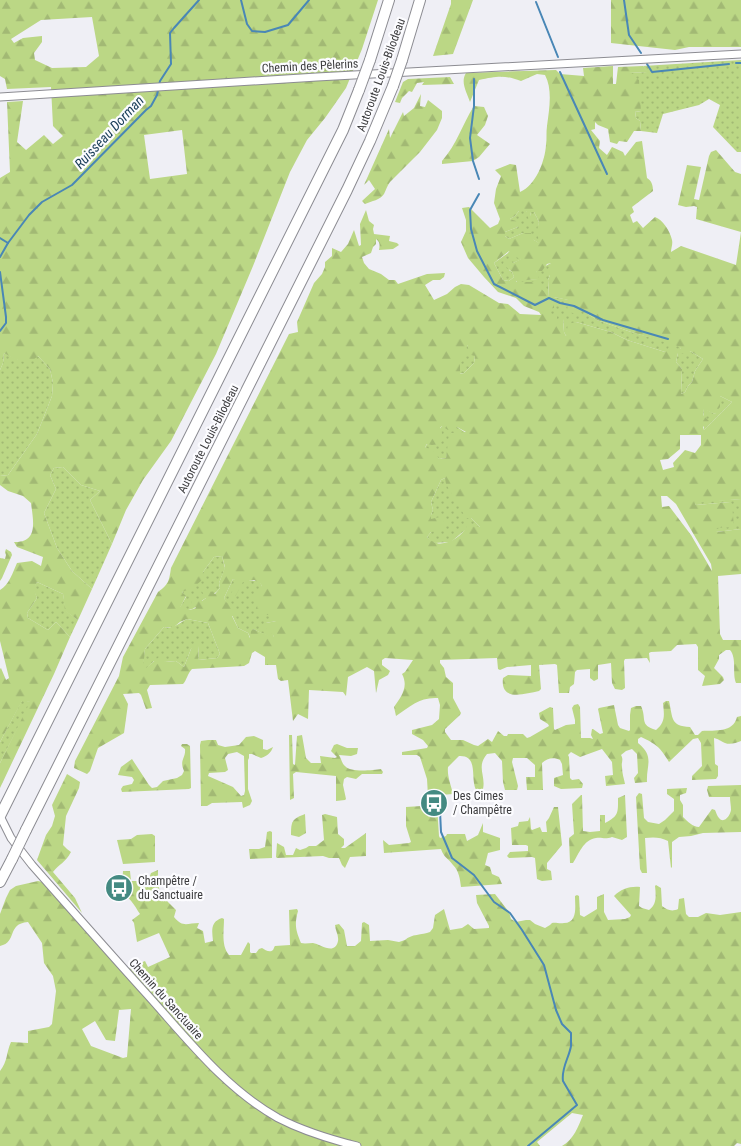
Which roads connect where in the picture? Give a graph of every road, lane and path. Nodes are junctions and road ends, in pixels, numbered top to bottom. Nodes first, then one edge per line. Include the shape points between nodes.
1 (389, 0) edge
2 (420, 0) edge
3 (741, 54) edge
4 (0, 97) edge
5 (0, 816) edge
6 (0, 882) edge
7 (357, 1146) edge

1 - 5 highway, Autoroute Louis-Bilodeau, bridge via 359,90 322,173
2 - 6 highway, Autoroute Louis-Bilodeau, bridge via 393,86 349,185
3 - 4 street, Chemin des Pèlerins
5 - 7 street, Chemin du Sanctuaire via 11,838 32,865 227,1082 278,1118 318,1135

